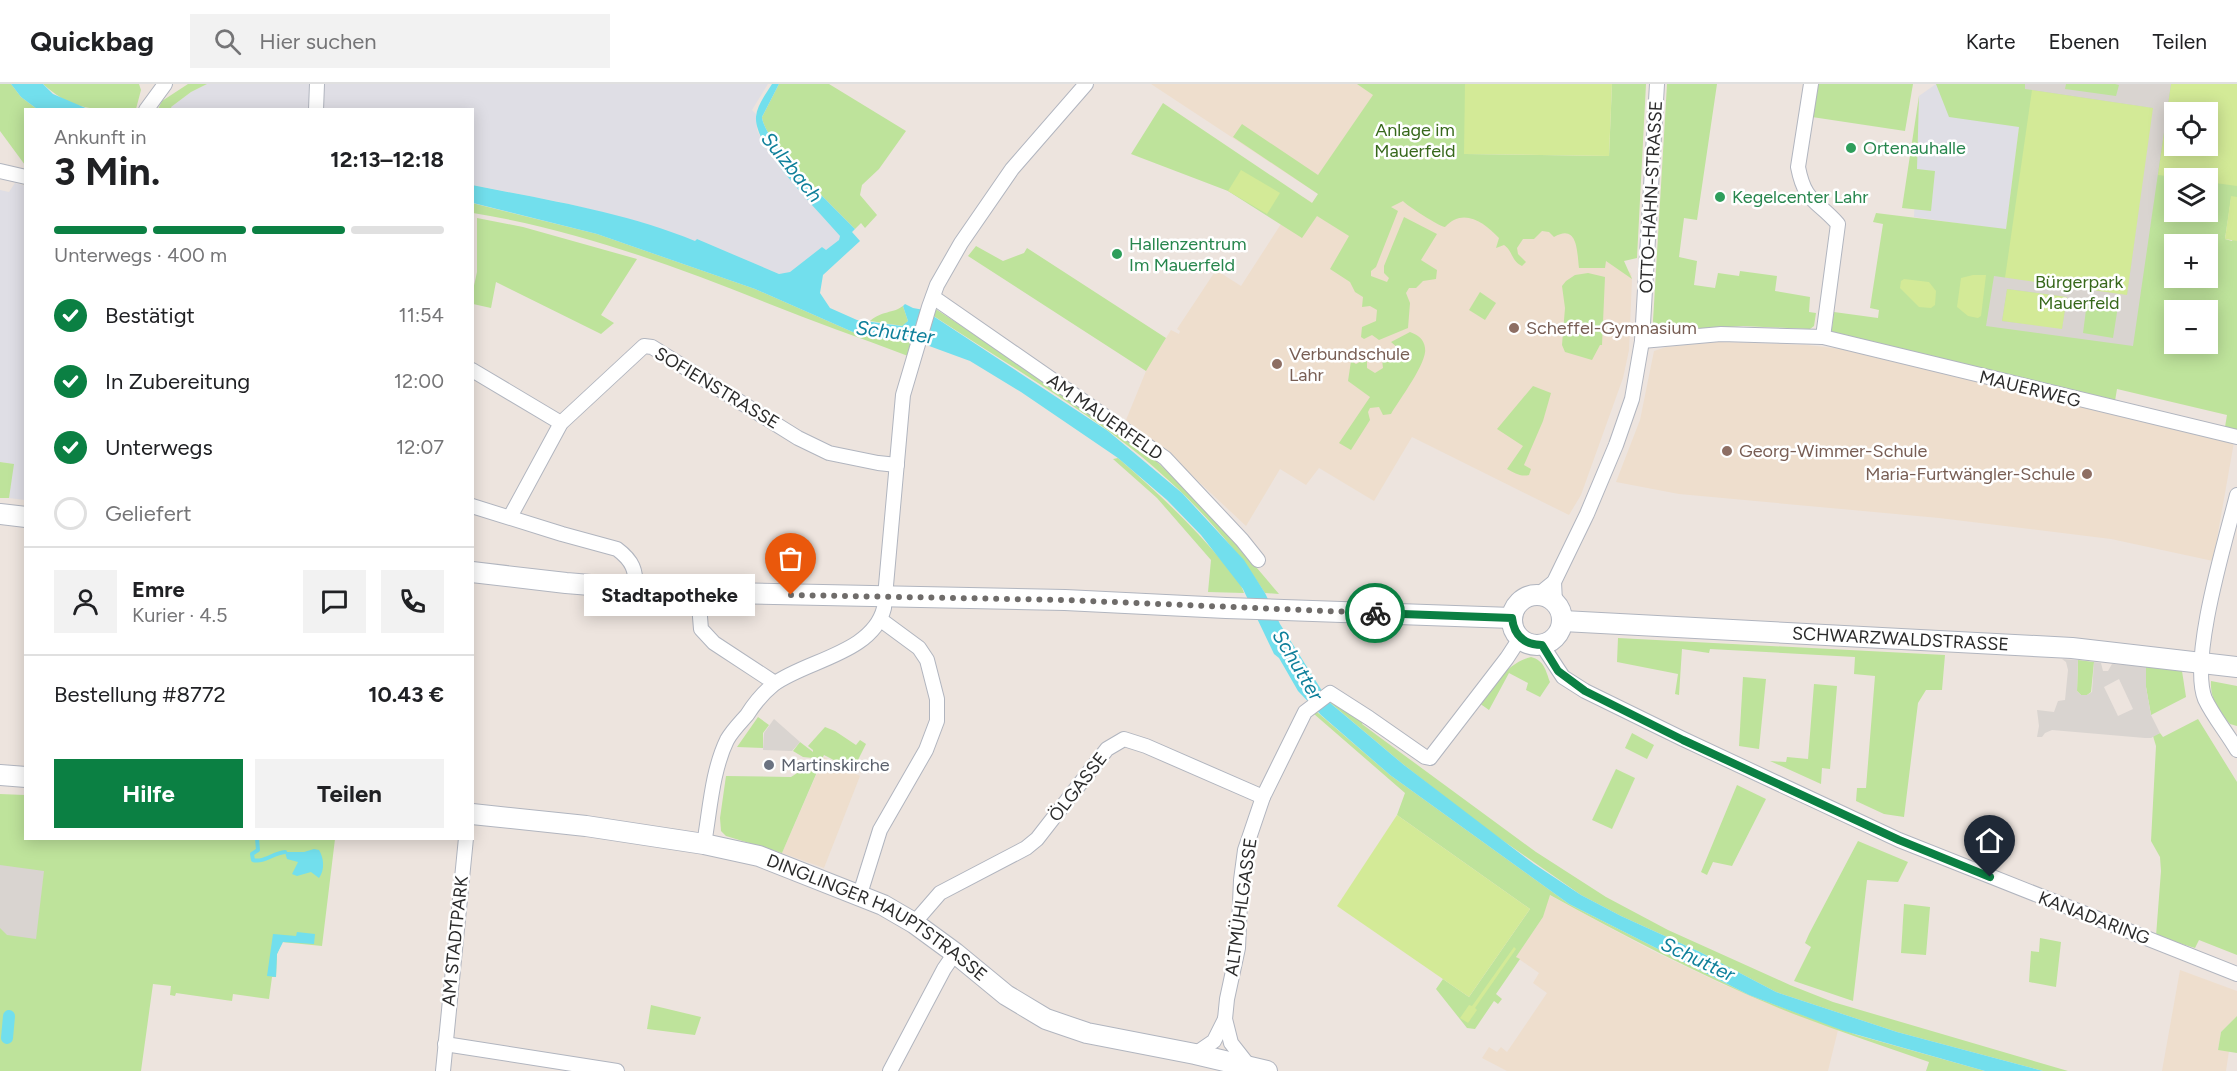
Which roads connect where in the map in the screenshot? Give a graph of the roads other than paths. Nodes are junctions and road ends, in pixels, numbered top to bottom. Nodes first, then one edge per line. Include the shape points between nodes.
1 (165, 84) edge
2 (317, 84) edge
3 (1086, 84) edge
4 (1657, 84) edge
5 (1811, 84) edge
6 (147, 108) edge
7 (316, 108) edge
8 (0, 171) edge
9 (24, 177) edge
10 (931, 302) junction
11 (1823, 337) junction
12 (1642, 341) junction
13 (474, 371) edge
14 (561, 423) junction
15 (2237, 437) edge
16 (897, 465) junction
17 (2237, 495) edge
18 (474, 507) edge
19 (0, 514) edge
20 (24, 517) edge
21 (510, 518) junction
22 (1258, 560) dead end
23 (474, 572) edge
24 (636, 590) junction
25 (698, 593) junction
26 (885, 596) junction
27 (1546, 598) junction
28 (1512, 618) junction
29 (881, 620) junction
30 (1563, 621) junction
31 (1520, 638) junction
32 (1542, 645) junction
33 (2201, 661) junction
34 (2237, 667) edge
35 (774, 684) junction
36 (2237, 750) edge
37 (0, 775) edge
38 (24, 777) edge
39 (1263, 796) junction
40 (474, 814) edge
41 (466, 840) edge
42 (704, 844) junction
43 (860, 894) junction
44 (914, 923) junction
45 (955, 953) junction
46 (2237, 974) edge
47 (1226, 1020) junction
48 (445, 1044) junction
49 (1195, 1054) junction
50 (1258, 1068) edge
51 (443, 1071) edge
52 (617, 1071) edge
53 (890, 1071) edge

1 - 6 street
2 - 7 street
3 - 10 street via 1011,169 961,243
4 - 12 street, OTTO-HAHN-STRASSE
5 - 11 street via 1798,167 1805,192 1838,224
8 - 9 street
10 - 16 street via 903,395
10 - 22 street, AM MAUERFELD via 1165,458
11 - 12 street, MAUERWEG via 1721,334
11 - 15 street, MAUERWEG
12 - 27 street, OTTO-HAHN-STRASSE via 1632,399 1616,446
13 - 14 street
14 - 16 street, SOFIENSTRASSE via 644,346 829,453
14 - 21 street, SOFIENSTRASSE
16 - 26 street
17 - 33 street via 2212,593
18 - 21 street
19 - 20 street
21 - 24 street via 617,549 636,570
23 - 24 street
24 - 25 street
25 - 26 street
25 - 35 street via 701,629 714,643
26 - 28 street
26 - 29 street
27 - 28 street via 1523,599
27 - 30 street via 1559,607
28 - 31 street
29 - 35 street via 854,645
29 - 43 street via 919,648 927,660 937,699 937,721 926,750 880,830
30 - 32 street via 1557,636
30 - 33 street, SCHWARZWALDSTRASSE via 2072,648
31 - 32 street
31 - 39 street, ALTMÜHLGASSE via 1430,758 1328,694 1305,712
32 - 46 street, KANADARING via 1563,677 1683,740 1899,840
33 - 34 street, SCHWARZWALDSTRASSE
33 - 36 street via 2205,699
35 - 42 street via 728,740 717,770
37 - 38 street
39 - 44 street, ÖLGASSE via 1124,739 1107,749 1037,839 940,893
39 - 47 street, ALTMÜHLGASSE via 1245,850 1238,948
40 - 42 street, DINGLINGER HAUPTSTRASSE
41 - 48 street, AM STADTPARK
42 - 43 street, DINGLINGER HAUPTSTRASSE via 759,856
43 - 44 street, DINGLINGER HAUPTSTRASSE
44 - 45 street, DINGLINGER HAUPTSTRASSE
45 - 49 street, DINGLINGER HAUPTSTRASSE via 1037,1015 1087,1033
45 - 53 street
47 - 49 street, ALTMÜHLGASSE via 1214,1041
47 - 50 street, ALTMÜHLGASSE via 1231,1043
48 - 51 street, AM STADTPARK
48 - 52 street
49 - 50 street, DINGLINGER HAUPTSTRASSE

